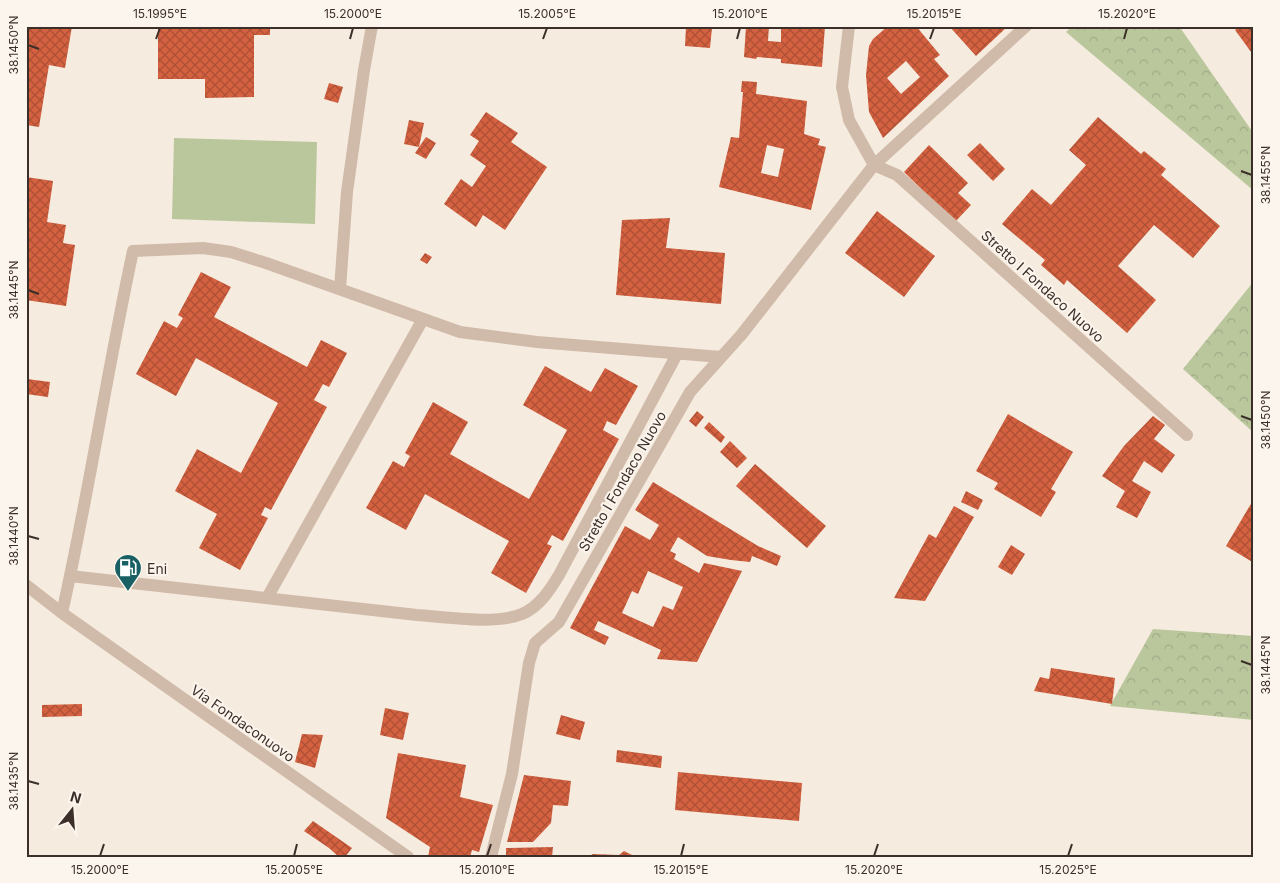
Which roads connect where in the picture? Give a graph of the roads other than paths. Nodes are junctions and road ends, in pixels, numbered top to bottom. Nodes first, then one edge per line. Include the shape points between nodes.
1 (372, 26) edge
2 (849, 26) edge
3 (1026, 26) edge
4 (874, 165) junction
5 (340, 289) junction
6 (422, 319) junction
7 (677, 354) junction
8 (721, 357) junction
9 (1187, 435) dead end
10 (70, 576) junction
11 (26, 585) edge
12 (267, 598) junction
13 (62, 613) junction
14 (408, 857) edge
15 (491, 857) edge

1 - 5 street via 347,192
2 - 4 street via 842,87 849,120
3 - 4 street, Stretto I Fondaco Nuovo
4 - 8 street, Stretto I Fondaco Nuovo
4 - 9 street, Stretto I Fondaco Nuovo via 897,176
5 - 6 street
5 - 10 street via 231,252 203,248 133,251
6 - 7 street via 460,332
6 - 12 street
7 - 8 street
7 - 12 street via 548,593 522,614 502,619 474,619
8 - 15 street, Stretto I Fondaco Nuovo via 690,392 559,622 535,643 512,774
10 - 12 street
10 - 13 street
11 - 13 street, Via Fondaconuovo
13 - 14 street, Via Fondaconuovo

